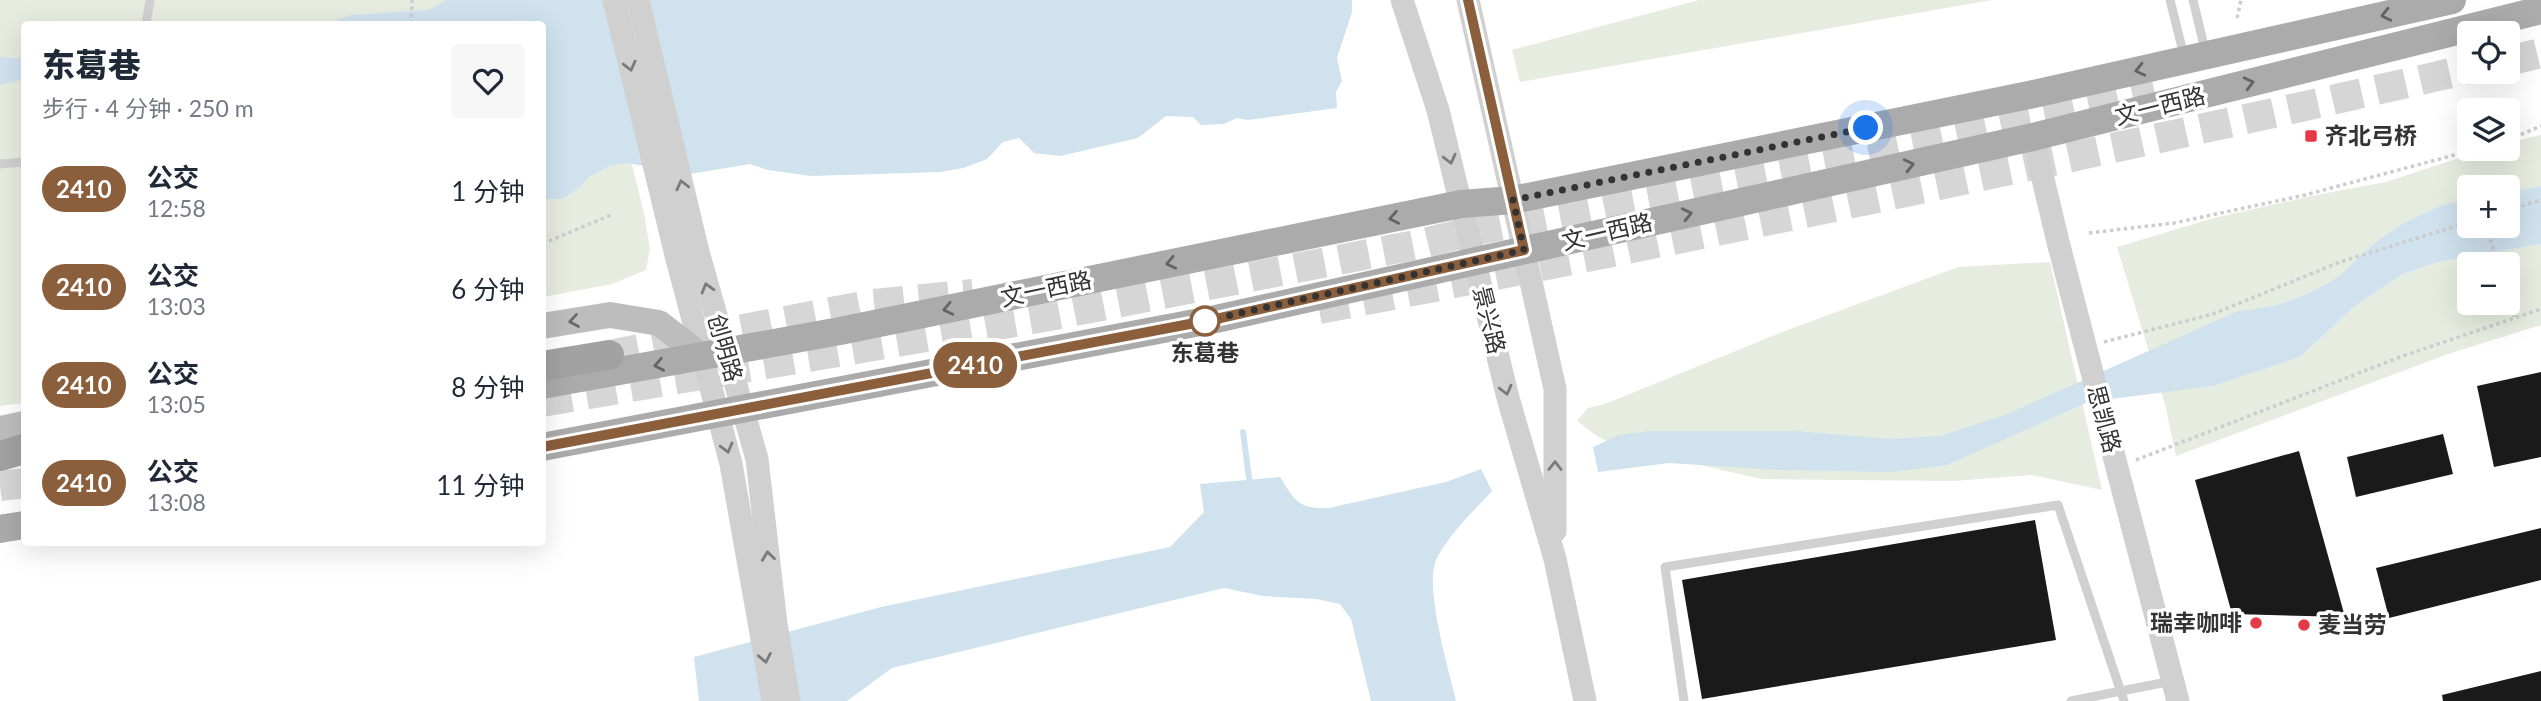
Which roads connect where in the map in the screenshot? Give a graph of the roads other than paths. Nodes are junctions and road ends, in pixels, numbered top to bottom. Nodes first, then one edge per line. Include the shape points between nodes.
1 (614, 0) edge
2 (638, 0) edge
3 (1402, 0) edge
4 (1418, 0) edge
5 (1453, 0) edge
6 (1468, 0) edge
7 (2170, 0) edge
8 (2193, 0) edge
9 (2452, 0) edge
10 (2541, 10) edge
11 (2195, 58) junction
12 (1488, 91) junction
13 (1438, 110) junction
14 (2033, 137) junction
15 (21, 162) edge
16 (0, 164) edge
17 (1513, 200) junction
18 (1461, 204) junction
19 (1524, 250) junction
20 (684, 257) junction
21 (1475, 261) junction
22 (546, 325) edge
23 (609, 355) tunnel mouth
24 (714, 355) junction
25 (546, 365) edge
26 (546, 384) edge
27 (730, 411) junction
28 (21, 425) edge
29 (0, 429) edge
30 (21, 435) edge
31 (0, 437) edge
32 (546, 446) edge
33 (21, 450) edge
34 (0, 456) edge
35 (21, 460) edge
36 (0, 464) edge
37 (21, 525) edge
38 (0, 528) edge
39 (1555, 559) junction
40 (766, 620) junction
41 (2175, 691) edge
42 (2123, 696) edge
43 (773, 701) edge
44 (789, 701) edge
45 (1585, 701) edge
46 (1684, 701) edge
47 (2071, 701) edge

1 -> 20 street, 创明路, bridge
20 -> 2 street, 创明路, bridge
3 - 13 street, 景兴路
4 - 13 street
5 - 12 street
6 - 12 street, 景兴路
7 - 11 lane
8 - 11 lane
9 -> 11 main road, 文一西路
14 -> 10 main road, 文一西路
11 -> 17 main road, 文一西路
12 - 17 street, 景兴路
13 -> 18 street, 景兴路
19 -> 14 main road, 文一西路
14 - 41 street, 思凯路
15 - 16 lane
17 - 18 main road, 文一西路
17 - 19 street, 景兴路
18 - 21 street, 景兴路
18 -> 24 main road, 文一西路
19 - 21 main road, 文一西路
39 -> 19 street, 景兴路 via 1555,389
20 - 24 street, 创明路
21 - 27 main road, 文一西路 via 1216,319
21 -> 39 street, 景兴路 via 1508,398
24 -> 22 main road via 659,323 610,316
23 - 25 highway
24 -> 26 main road, 文一西路
24 - 27 street, 创明路
27 - 32 main road, 文一西路
27 - 40 street, 创明路 via 732,464
28 - 29 main road
30 - 31 highway
33 - 34 highway
35 - 36 main road
37 - 38 main road
39 - 45 street, 景兴路
40 -> 43 street, 创明路
40 - 44 street, 创明路
41 - 42 lane
42 - 46 lane via 2058,505 1665,567
42 - 47 lane

